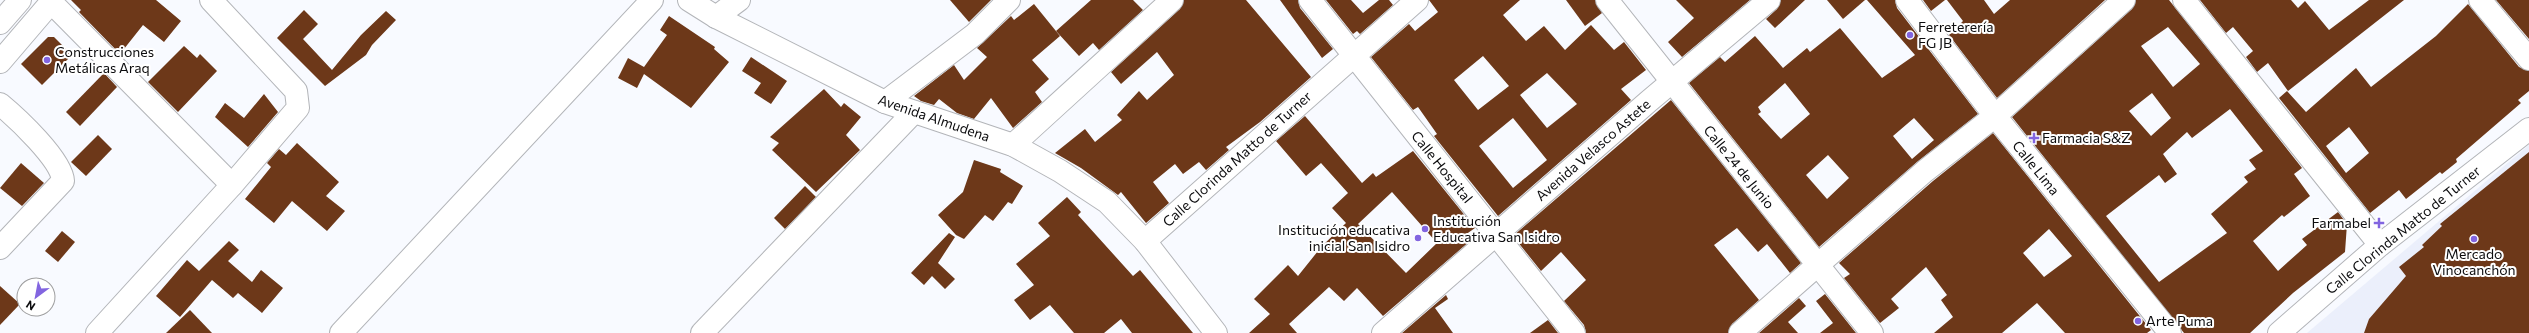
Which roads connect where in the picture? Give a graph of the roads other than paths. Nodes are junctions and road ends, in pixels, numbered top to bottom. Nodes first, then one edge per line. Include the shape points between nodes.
1 (20, 0) edge
2 (211, 0) edge
3 (652, 0) edge
4 (689, 0) edge
5 (739, 0) edge
6 (1009, 0) edge
7 (1172, 0) edge
8 (1310, 0) edge
9 (1417, 0) edge
10 (1607, 0) edge
11 (1769, 0) edge
12 (1907, 0) edge
13 (2124, 0) edge
14 (2184, 0) edge
15 (2480, 0) edge
16 (52, 1) edge
17 (716, 17) junction
18 (0, 23) edge
19 (1352, 56) junction
20 (2529, 59) edge
21 (0, 62) edge
22 (1671, 83) junction
23 (885, 102) junction
24 (0, 104) edge
25 (914, 112) junction
26 (1995, 116) junction
27 (2529, 129) edge
28 (1013, 145) junction
29 (232, 185) junction
30 (1496, 234) junction
31 (1145, 241) junction
32 (2380, 245) junction
33 (0, 248) edge
34 (1820, 265) junction
35 (97, 333) edge
36 (341, 333) edge
37 (702, 333) edge
38 (1216, 333) edge
39 (1383, 333) edge
40 (1574, 333) edge
41 (1740, 333) edge
42 (1872, 333) edge
43 (2170, 333) edge
44 (2279, 333) edge

1 - 18 street
2 - 29 street via 296,91 298,108
3 - 36 street
4 - 17 street, Avenida Almudena
5 - 17 street
6 - 23 street via 975,34
7 - 28 street
8 - 19 street, Calle Hospital
9 - 19 street, Calle Clorinda Matto de Turner
10 - 22 street, Calle 24 de Junio
11 - 22 street, Avenida Velasco Astete
12 - 26 street, Calle Lima
13 - 26 street
14 - 32 street
15 - 20 street
16 - 21 street
16 - 29 street
17 - 23 street, Avenida Almudena
19 - 30 street, Calle Hospital
19 - 31 street, Calle Clorinda Matto de Turner
22 - 30 street, Avenida Velasco Astete
22 - 34 street, Calle 24 de Junio
23 - 25 street, Avenida Almudena
24 - 33 street via 38,141 63,173 63,181
25 - 28 street, Avenida Almudena
25 - 37 street
26 - 34 street via 1925,171
26 - 43 street, Calle Lima
27 - 32 street, Calle Clorinda Matto de Turner
28 - 31 street, Avenida Almudena via 1060,171 1107,202
29 - 35 street
30 - 39 street, Avenida Velasco Astete
30 - 40 street, Calle Hospital
31 - 38 street
32 - 44 street, Calle Clorinda Matto de Turner
34 - 41 street
34 - 42 street, Calle 24 de Junio

